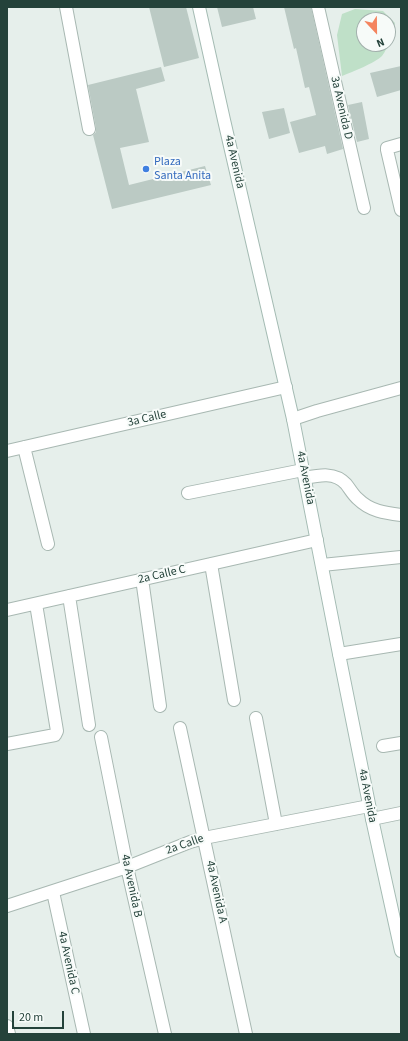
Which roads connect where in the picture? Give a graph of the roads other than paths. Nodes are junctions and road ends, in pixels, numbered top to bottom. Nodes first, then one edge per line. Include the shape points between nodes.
1 (66, 7) edge
2 (199, 7) edge
3 (318, 7) edge
4 (89, 129) dead end
5 (401, 144) edge
6 (364, 208) dead end
7 (401, 210) edge
8 (286, 387) junction
9 (401, 388) edge
10 (293, 419) junction
11 (24, 447) junction
12 (7, 450) edge
13 (304, 474) junction
14 (188, 493) dead end
15 (401, 515) edge
16 (317, 540) junction
17 (48, 544) dead end
18 (401, 558) edge
19 (211, 564) junction
20 (322, 565) junction
21 (142, 579) junction
22 (69, 596) junction
23 (36, 604) junction
24 (7, 610) edge
25 (401, 644) edge
26 (339, 654) junction
27 (234, 700) dead end
28 (160, 706) dead end
29 (256, 718) dead end
30 (89, 725) dead end
31 (180, 728) dead end
32 (101, 737) dead end
33 (401, 743) edge
34 (7, 744) edge
35 (383, 746) dead end
36 (369, 806) junction
37 (401, 814) edge
38 (372, 819) junction
39 (276, 824) junction
40 (204, 838) junction
41 (127, 867) junction
42 (53, 892) junction
43 (7, 906) edge
44 (401, 951) edge
45 (7, 1026) edge
46 (9, 1034) edge
47 (84, 1034) edge
48 (165, 1034) edge
49 (246, 1034) edge

1 - 4 street
2 - 8 street, 4a Avenida
3 - 6 street, 3a Avenida D
5 - 7 street via 387,148
8 - 10 street, 4a Avenida
8 - 11 street, 3a Calle
9 - 10 street
10 - 13 street, 4a Avenida
11 - 12 street, 3a Calle
11 - 17 street
13 - 14 street
13 - 15 street via 341,479 357,499 377,512
13 - 16 street, 4a Avenida
16 - 19 street, 2a Calle C
16 - 20 street, 4a Avenida
18 - 20 street
19 - 21 street, 2a Calle C
19 - 27 street
20 - 26 street, 4a Avenida
21 - 22 street, 2a Calle C
21 - 28 street
22 - 23 street, 2a Calle C
22 - 30 street
23 - 24 street, 2a Calle C
23 - 34 street via 57,731 55,735
25 - 26 street
26 - 36 street, 4a Avenida
29 - 39 street
31 - 40 street, 4a Avenida A
32 - 41 street, 4a Avenida B
33 - 35 street
36 - 38 street, 4a Avenida
36 - 39 street, 2a Calle
37 - 38 street
38 - 44 street, 4a Avenida
39 - 40 street, 2a Calle
40 - 41 street, 2a Calle
40 - 49 street, 4a Avenida A
41 - 42 street, 2a Calle
41 - 48 street, 4a Avenida B
42 - 43 street, 2a Calle
42 - 47 street, 4a Avenida C
45 - 46 street

